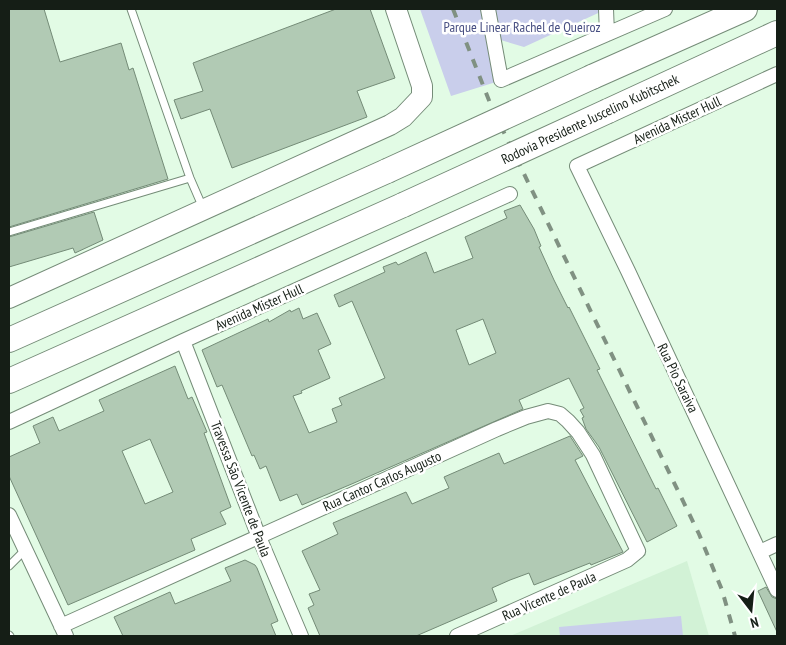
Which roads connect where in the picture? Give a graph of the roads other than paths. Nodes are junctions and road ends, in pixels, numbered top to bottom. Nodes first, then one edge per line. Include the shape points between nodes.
1 (131, 9) edge
2 (396, 9) edge
3 (488, 9) edge
4 (606, 9) edge
5 (665, 9) edge
6 (744, 9) edge
7 (777, 33) edge
8 (607, 34) junction
9 (777, 74) edge
10 (576, 166) joint
11 (190, 178) junction
12 (510, 194) dead end
13 (203, 208) junction
14 (9, 232) edge
15 (9, 298) edge
16 (9, 340) edge
17 (183, 341) junction
18 (9, 381) edge
19 (9, 422) edge
20 (9, 515) edge
21 (259, 536) junction
22 (777, 544) edge
23 (25, 550) junction
24 (638, 551) joint
25 (760, 552) junction
26 (9, 566) edge
27 (777, 590) edge
28 (64, 631) edge
29 (301, 636) edge
30 (457, 636) edge

1 - 11 lane
2 - 13 main road via 422,86 422,97 414,107 390,125
3 - 8 street via 501,80
4 - 8 street
5 - 8 street
6 - 16 highway, bridge
7 - 18 highway, Rodovia Presidente Juscelino Kubitschek, bridge
9 - 10 street, Avenida Mister Hull
10 - 25 street, Rua Pio Saraiva
11 - 13 lane
11 - 14 lane
12 - 17 street, Avenida Mister Hull
13 - 15 main road
17 - 19 street, Avenida Mister Hull
17 - 21 street, Travessa São Vicente de Paula
20 - 23 street
21 - 24 street, Rua Cantor Carlos Augusto via 496,429 548,411 560,414 568,421 593,455
21 - 28 street, Rua Cantor Carlos Augusto
21 - 29 street, Travessa São Vicente de Paula
22 - 25 street
23 - 26 lane
23 - 28 street
24 - 30 street, Rua Vicente de Paula via 627,560
25 - 27 street, Rua Pio Saraiva

